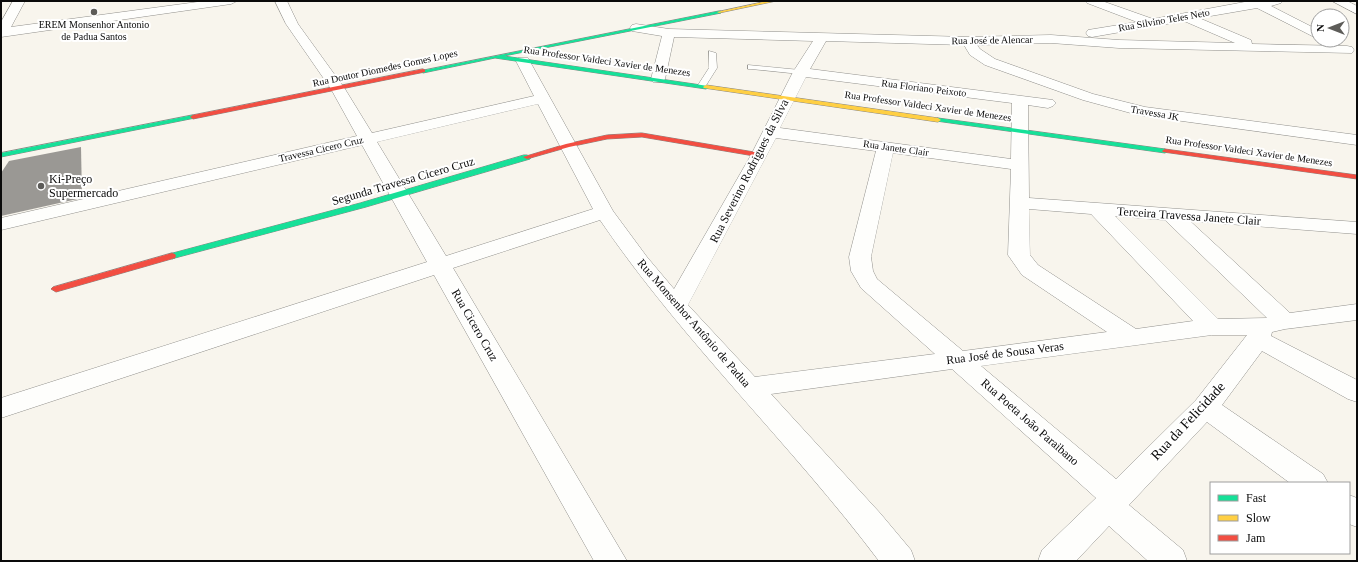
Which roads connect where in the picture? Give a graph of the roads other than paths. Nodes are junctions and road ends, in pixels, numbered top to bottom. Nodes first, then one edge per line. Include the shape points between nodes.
1 (19, 1) edge
2 (231, 1) edge
3 (281, 1) edge
4 (774, 1) edge
5 (1091, 1) edge
6 (1277, 1) edge
7 (1338, 1) edge
8 (1255, 2) edge
9 (1357, 10) edge
10 (1186, 17) junction
11 (1153, 23) junction
12 (636, 28) junction
13 (2, 30) edge
14 (1310, 30) edge
15 (669, 33) junction
16 (822, 36) junction
17 (1051, 39) junction
18 (968, 41) junction
19 (1255, 48) junction
20 (1352, 52) edge
21 (712, 53) dead end
22 (496, 57) junction
23 (523, 61) junction
24 (751, 67) dead end
25 (800, 72) junction
26 (658, 79) junction
27 (702, 85) junction
28 (338, 89) junction
29 (544, 98) junction
30 (786, 98) junction
31 (1020, 100) junction
32 (1048, 103) dead end
33 (1019, 130) junction
34 (771, 132) junction
35 (367, 139) junction
36 (1357, 140) edge
37 (568, 145) junction
38 (886, 146) junction
39 (760, 155) junction
40 (1, 156) edge
41 (1020, 165) junction
42 (1357, 177) edge
43 (398, 195) junction
44 (1021, 203) junction
45 (1098, 209) junction
46 (604, 212) junction
47 (1170, 214) junction
48 (1, 224) edge
49 (1357, 228) edge
50 (440, 265) junction
51 (56, 289) dead end
52 (676, 306) junction
53 (1357, 312) edge
54 (1212, 326) junction
55 (1268, 329) junction
56 (1131, 337) junction
57 (958, 359) junction
58 (749, 387) junction
59 (1357, 392) edge
60 (1205, 407) junction
61 (1, 408) edge
62 (1312, 482) edge
63 (1112, 501) junction
64 (611, 561) edge
65 (899, 561) edge
66 (1054, 561) edge
67 (1171, 561) edge

1 - 13 street
2 - 13 street
3 - 28 street, Rua Cicero Cruz via 292,24
4 - 12 street, Rua Doutor Diomedes Gomes Lopes
5 - 11 street
6 - 8 street, Rua Silvino Teles Neto
7 - 9 street
8 - 10 street, Rua Silvino Teles Neto
8 - 14 street
10 - 11 street, Rua Silvino Teles Neto
10 - 19 street
11 - 17 street, Rua Silvino Teles Neto
12 - 15 street, Rua José de Alencar
12 - 22 street, Rua Doutor Diomedes Gomes Lopes
15 - 16 street, Rua José de Alencar
15 - 26 street
16 - 18 street, Rua José de Alencar
16 - 25 street, Rua Severino Rodrigues da Silva
17 - 18 street, Rua José de Alencar
17 - 19 street, Rua José de Alencar
18 - 36 street, Travessa JK via 975,52 990,62 1111,104 1176,118
19 - 20 street, Rua José de Alencar
21 - 27 lane via 713,68
22 - 23 street, Rua Professor Valdeci Xavier de Menezes
22 - 28 street, Rua Doutor Diomedes Gomes Lopes
23 - 26 street, Rua Professor Valdeci Xavier de Menezes
23 - 29 street, Rua Monsenhor Antônio de Padua
24 - 25 lane
25 - 30 street, Rua Severino Rodrigues da Silva
25 - 31 street, Rua Floriano Peixoto
26 - 27 street, Rua Professor Valdeci Xavier de Menezes
27 - 30 street, Rua Professor Valdeci Xavier de Menezes
28 - 35 street, Rua Cicero Cruz
28 - 40 street, Rua Doutor Diomedes Gomes Lopes
29 - 35 street, Travessa Cicero Cruz
29 - 37 street, Rua Monsenhor Antônio de Padua
30 - 33 street, Rua Professor Valdeci Xavier de Menezes
30 - 34 street, Rua Severino Rodrigues da Silva
31 - 32 street, Rua Floriano Peixoto
31 - 33 street
33 - 41 street
33 - 42 street, Rua Professor Valdeci Xavier de Menezes
34 - 38 street, Rua Janete Clair
34 - 39 street, Rua Severino Rodrigues da Silva
35 - 43 street, Rua Cicero Cruz
35 - 48 street, Travessa Cicero Cruz
37 - 39 street, Segunda Travessa Cicero Cruz via 607,137 642,135
37 - 43 street, Segunda Travessa Cicero Cruz
37 - 46 street, Rua Monsenhor Antônio de Padua
38 - 41 street, Rua Janete Clair
38 - 57 street, Rua Poeta João Paraibano via 860,257 862,271 869,283
39 - 52 street, Rua Severino Rodrigues da Silva
41 - 44 street
43 - 50 street, Rua Cicero Cruz
43 - 51 street, Segunda Travessa Cicero Cruz
44 - 45 street, Terceira Travessa Janete Clair
44 - 56 street via 1019,250 1023,263
45 - 47 street, Terceira Travessa Janete Clair
45 - 54 street
46 - 50 street
46 - 52 street, Rua Monsenhor Antônio de Padua via 639,262
47 - 49 street, Terceira Travessa Janete Clair
47 - 55 street
50 - 61 street
50 - 64 street, Rua Cicero Cruz
52 - 58 street, Rua Monsenhor Antônio de Padua
53 - 55 street
54 - 55 street, Rua José de Sousa Veras
54 - 56 street, Rua José de Sousa Veras
55 - 59 street
55 - 60 street, Rua da Felicidade
56 - 57 street, Rua José de Sousa Veras
57 - 58 street, Rua José de Sousa Veras
57 - 63 street, Rua Poeta João Paraibano
58 - 65 street, Rua Monsenhor Antônio de Padua via 869,523
60 - 62 street
60 - 63 street, Rua da Felicidade
63 - 66 street, Rua da Felicidade
63 - 67 street, Rua Poeta João Paraibano

